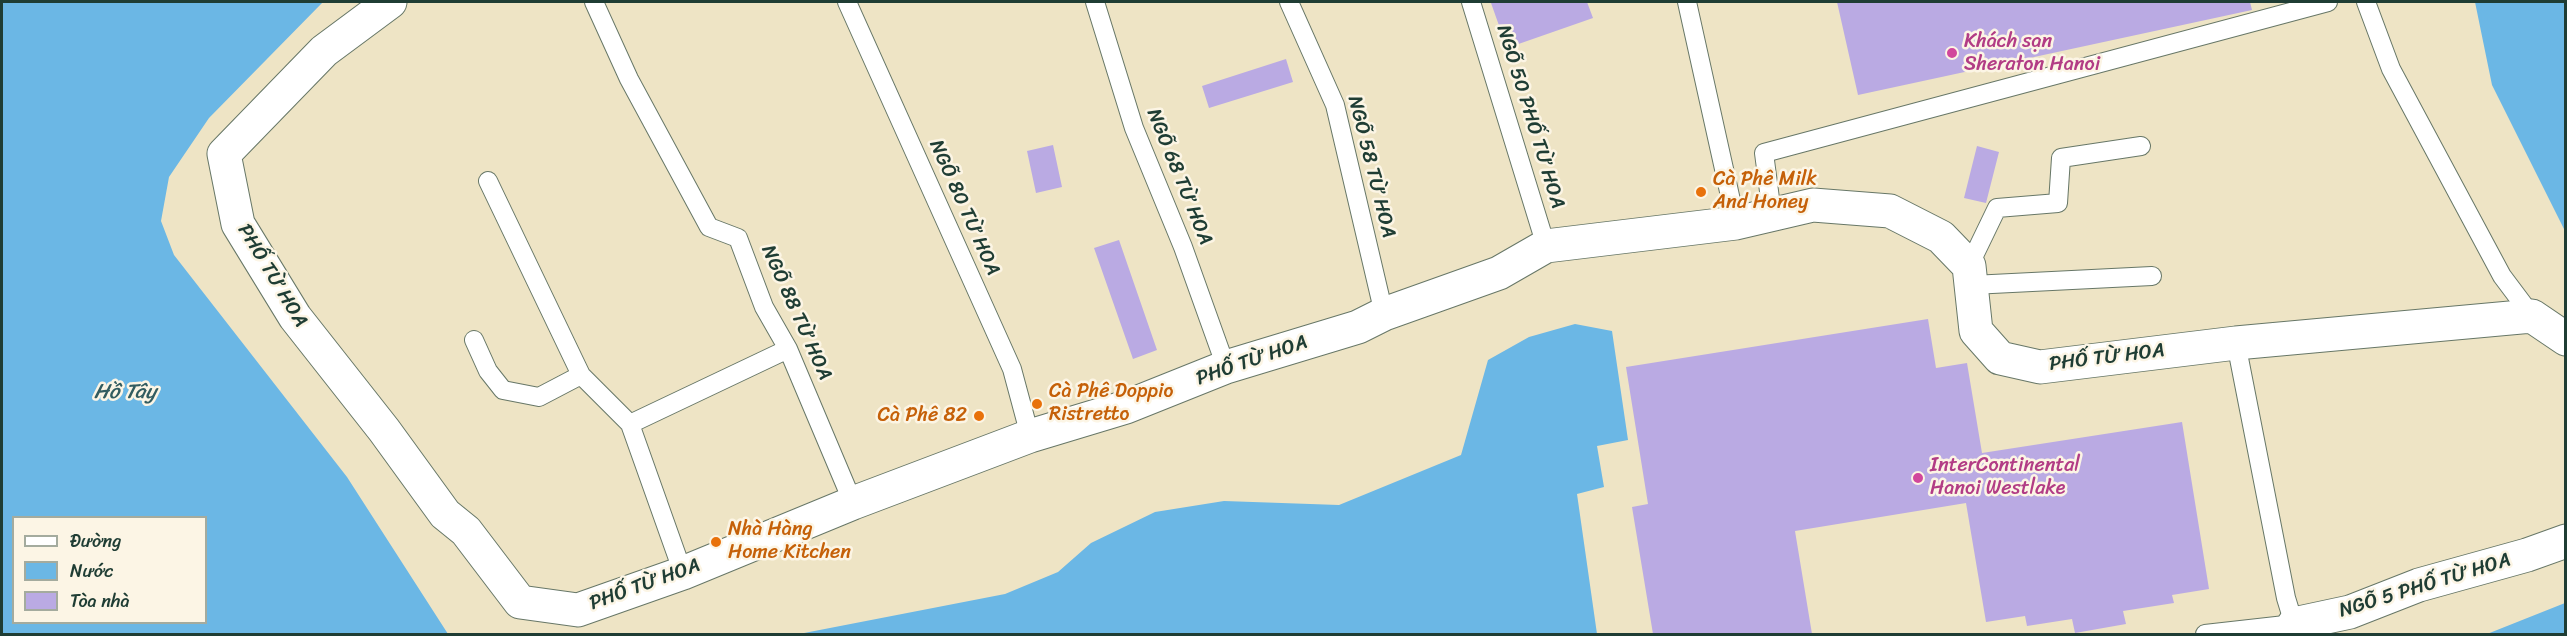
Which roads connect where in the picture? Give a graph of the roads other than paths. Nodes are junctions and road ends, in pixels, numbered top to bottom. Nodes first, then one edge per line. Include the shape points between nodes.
1 (390, 2) edge
2 (594, 2) edge
3 (847, 2) edge
4 (1095, 2) edge
5 (1289, 2) edge
6 (1471, 2) edge
7 (1687, 2) edge
8 (2328, 2) edge
9 (2366, 2) edge
10 (2141, 146) dead end
11 (488, 181) dead end
12 (1772, 214) junction
13 (1737, 223) junction
14 (1546, 246) junction
15 (1970, 275) junction
16 (2152, 276) dead end
17 (1384, 314) junction
18 (2532, 315) junction
19 (2565, 339) edge
20 (474, 340) dead end
21 (2236, 343) junction
22 (788, 349) junction
23 (1226, 367) junction
24 (581, 375) junction
25 (630, 424) junction
26 (1030, 436) junction
27 (853, 503) junction
28 (2565, 541) edge
29 (683, 573) junction
30 (2294, 629) edge
31 (2205, 634) edge

1 - 29 street, PHỐ TỪ HOA via 324,51 224,154 238,224 295,317 445,514 466,531 520,602 578,610
2 - 22 lane, NGÕ 88 TỪ HOA via 629,80 709,227 738,238 764,307
3 - 26 lane, NGÕ 80 TỪ HOA via 1012,369
4 - 23 lane, NGÕ 68 TỪ HOA via 1134,128 1184,247
5 - 17 lane, NGÕ 58 TỪ HOA via 1335,105
6 - 14 lane, NGÕ 50 PHỐ TỪ HOA
7 - 13 lane
8 - 12 lane via 1764,153
9 - 18 lane via 2391,69 2502,276
10 - 15 lane via 2061,158 2058,203 1997,208
11 - 24 lane
12 - 13 street, PHỐ TỪ HOA
12 - 15 street, PHỐ TỪ HOA via 1813,205 1890,211 1941,237
13 - 14 street, PHỐ TỪ HOA
14 - 17 street, PHỐ TỪ HOA via 1499,273
15 - 16 lane
15 - 21 street, PHỐ TỪ HOA via 1976,331 2000,358 2040,367
17 - 23 street, PHỐ TỪ HOA via 1358,327
18 - 19 street
18 - 21 street, PHỐ TỪ HOA
20 - 24 lane via 488,371 503,390 539,397
21 - 30 lane
22 - 25 lane
22 - 27 lane, NGÕ 88 TỪ HOA
23 - 26 street, PHỐ TỪ HOA via 1126,407
24 - 25 lane
25 - 29 lane
26 - 27 street, PHỐ TỪ HOA
27 - 29 street, PHỐ TỪ HOA
28 - 30 street, NGÕ 5 PHỐ TỪ HOA via 2419,585
30 - 31 lane

